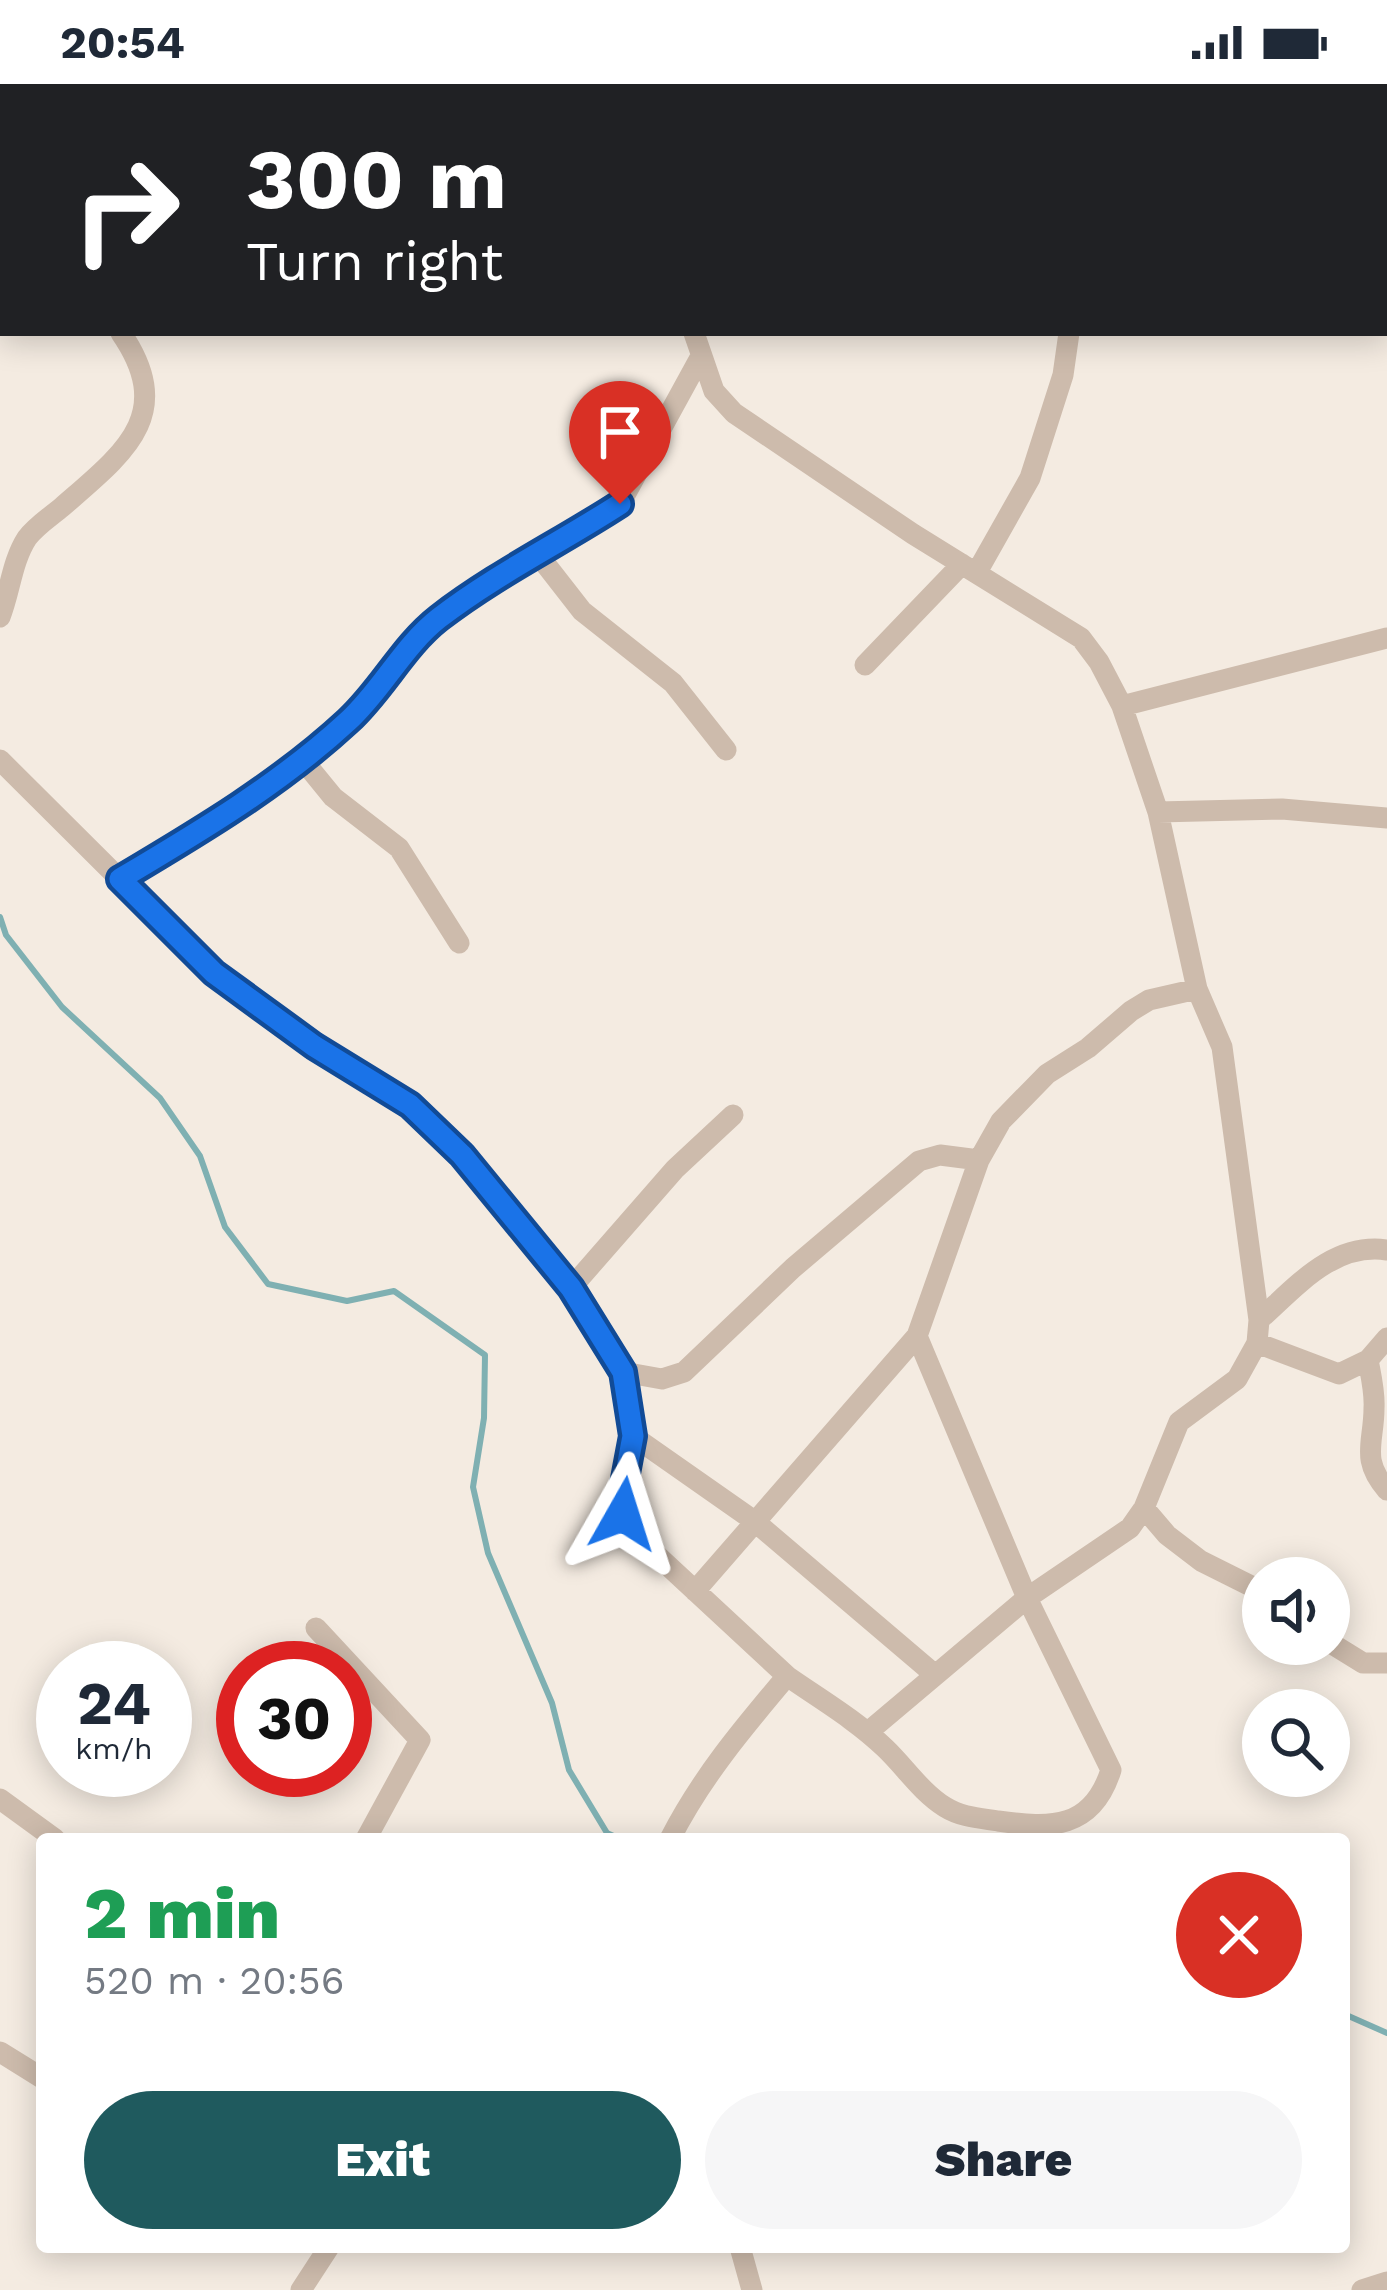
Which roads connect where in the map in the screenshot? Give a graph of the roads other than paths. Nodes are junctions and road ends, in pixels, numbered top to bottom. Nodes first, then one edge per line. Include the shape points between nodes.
1 (123, 336) edge
2 (695, 336) edge
3 (1069, 336) edge
4 (701, 356) junction
5 (536, 553) junction
6 (970, 568) junction
7 (0, 617) edge
8 (1387, 638) edge
9 (865, 665) dead end
10 (1122, 706) junction
11 (726, 750) dead end
12 (302, 759) junction
13 (0, 760) edge
14 (1158, 812) junction
15 (1387, 818) edge
16 (120, 879) junction
17 (459, 943) dead end
18 (1197, 989) junction
19 (733, 1115) dead end
20 (979, 1160) junction
21 (1387, 1250) edge
22 (571, 1288) junction
23 (1259, 1320) junction
24 (917, 1336) junction
25 (1387, 1338) edge
26 (1256, 1343) junction
27 (1368, 1360) junction
28 (623, 1372) junction
29 (633, 1436) junction
30 (1387, 1490) edge
31 (1144, 1508) junction
32 (753, 1520) junction
33 (1242, 1582) edge
34 (695, 1591) junction
35 (1027, 1598) junction
36 (316, 1628) dead end
37 (1350, 1655) edge
38 (1387, 1663) edge
39 (934, 1674) junction
40 (787, 1676) junction
41 (868, 1732) junction
42 (0, 1799) edge
43 (47, 1833) edge
44 (369, 1833) edge
45 (673, 1833) edge
46 (0, 2053) edge
47 (36, 2074) edge
48 (325, 2253) edge
49 (742, 2253) edge
50 (1387, 2282) edge
51 (301, 2290) edge
52 (752, 2290) edge
53 (1362, 2290) edge

1 - 7 street via 140,361 146,409 113,459 25,542
2 - 4 street
3 - 6 street via 1030,478
4 - 5 street via 625,499
4 - 6 street via 714,391 734,413
5 - 11 street via 582,611 674,683
5 - 12 street via 438,619 381,688
6 - 9 street
6 - 10 street via 1081,638
8 - 10 street
10 - 14 street
12 - 16 street
12 - 17 street via 333,797 399,848
13 - 16 street
14 - 15 street via 1282,809
14 - 18 street
16 - 22 street via 214,973 410,1105 462,1155
18 - 20 street via 1149,1000 1047,1074 1000,1121
18 - 23 street via 1227,1069
19 - 22 street
20 - 24 street
20 - 28 street via 919,1161 684,1372 662,1379
21 - 23 street via 1363,1248 1316,1269
22 - 28 street
23 - 26 street
24 - 32 street
24 - 35 street
25 - 27 street
26 - 27 street via 1340,1374
26 - 31 street via 1237,1379 1179,1422
27 - 30 street via 1375,1414 1367,1442
28 - 29 street
29 - 32 street
29 - 34 street via 623,1514
31 - 33 street via 1201,1561
31 - 35 street via 1101,1551
32 - 34 street
32 - 39 street
34 - 40 street
35 - 39 street
35 - 41 street via 1111,1770 1098,1801 1045,1827 963,1816
36 - 44 street via 420,1739
37 - 38 street
39 - 41 street
40 - 41 street
40 - 45 street via 714,1764
42 - 43 street
46 - 47 street
48 - 51 street
49 - 52 street
50 - 53 street

